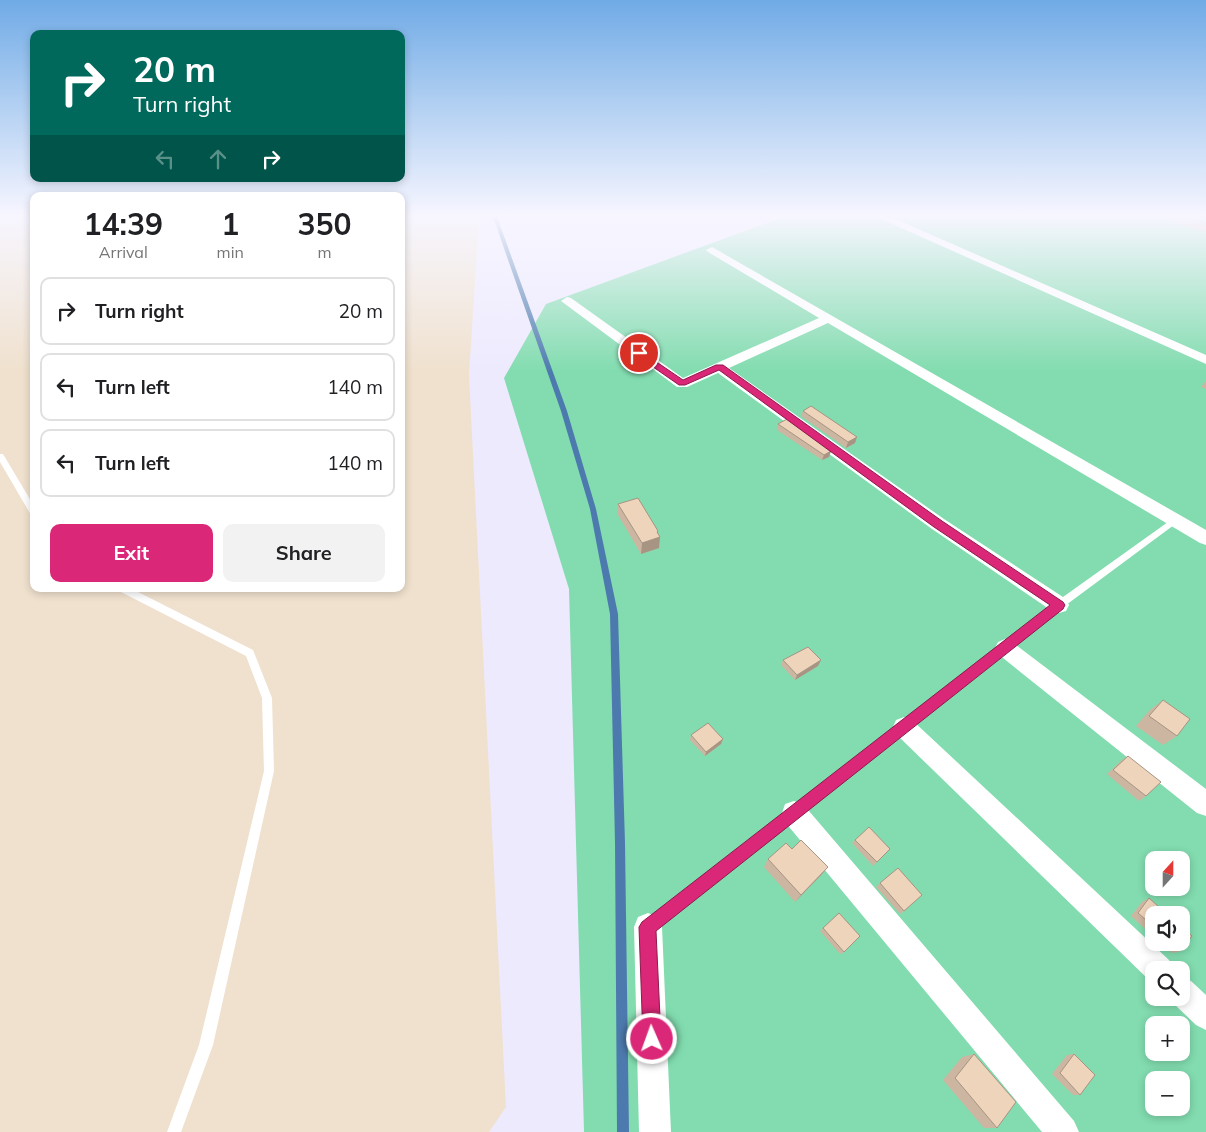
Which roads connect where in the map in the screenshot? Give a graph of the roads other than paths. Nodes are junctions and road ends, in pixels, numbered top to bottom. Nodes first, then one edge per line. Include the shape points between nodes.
1 (741, 267) edge
2 (995, 267) edge
3 (566, 301) dead end
4 (829, 318) junction
5 (1206, 360) edge
6 (720, 367) junction
7 (0, 456) edge
8 (30, 506) edge
9 (1175, 520) junction
10 (1206, 538) edge
11 (130, 592) edge
12 (1059, 605) junction
13 (1006, 648) junction
14 (904, 727) junction
15 (1206, 804) edge
16 (794, 813) junction
17 (648, 927) joint
18 (1150, 961) edge
19 (1190, 1000) edge
20 (1206, 1015) edge
21 (174, 1132) edge
22 (655, 1132) edge
23 (1063, 1132) edge

1 - 4 street
2 - 5 street
3 - 6 street via 682,384
4 - 6 street
4 - 9 street
6 - 12 street via 938,524
7 - 8 lane
9 - 10 street
9 - 12 lane
11 - 21 lane via 250,653 267,698 269,771 206,1044
12 - 13 lane
13 - 14 lane
13 - 15 street
14 - 16 lane
14 - 18 street
16 - 17 lane
16 - 23 street
17 - 22 street
19 - 20 street

